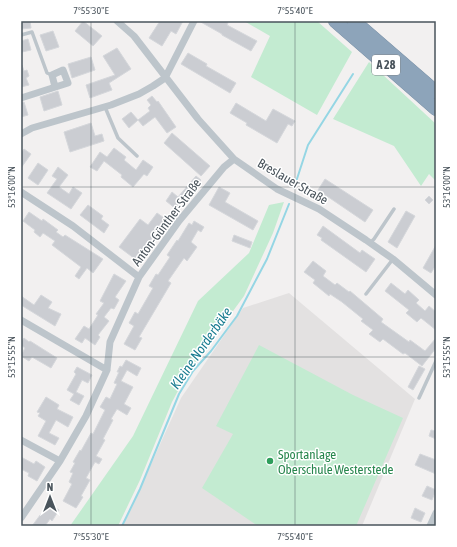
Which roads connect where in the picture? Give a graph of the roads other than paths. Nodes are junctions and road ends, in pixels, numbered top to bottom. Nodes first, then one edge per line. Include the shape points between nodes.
1 (117, 21) edge
2 (194, 21) edge
3 (335, 21) edge
4 (354, 21) edge
5 (21, 36) edge
6 (52, 75) junction
7 (165, 78) junction
8 (55, 87) junction
9 (436, 92) edge
10 (21, 98) edge
11 (105, 107) junction
12 (436, 109) edge
13 (21, 134) edge
14 (137, 156) dead end
15 (234, 159) junction
16 (21, 192) edge
17 (394, 209) dead end
18 (370, 243) junction
19 (393, 259) junction
20 (139, 277) junction
21 (366, 294) dead end
22 (436, 295) edge
23 (21, 320) edge
24 (436, 361) edge
25 (107, 370) junction
26 (419, 398) dead end
27 (21, 440) edge
28 (60, 461) junction
29 (436, 513) edge
30 (21, 518) edge
31 (433, 523) edge

1 - 7 street, Breslauer Straße via 134,36
2 - 7 street
3 - 12 highway, A 28
4 - 9 highway, A 28
5 - 6 lane via 32,32 47,73
6 - 8 street
6 - 8 street via 63,70 68,83
7 - 11 street via 138,94
7 - 15 street, Breslauer Straße via 198,120
8 - 10 street
11 - 13 street via 32,128
11 - 14 lane via 118,138
15 - 18 street, Breslauer Straße via 284,192 319,209
15 - 20 street, Anton-Günther-Straße via 224,167 179,221
16 - 20 street via 73,226
17 - 18 lane
18 - 19 street, Breslauer Straße
19 - 21 lane
19 - 22 street, Breslauer Straße
20 - 25 street, Anton-Günther-Straße via 110,342
23 - 25 street
24 - 26 lane
25 - 28 street, Anton-Günther-Straße via 86,416
27 - 28 street
28 - 30 street, Anton-Günther-Straße
29 - 31 street

